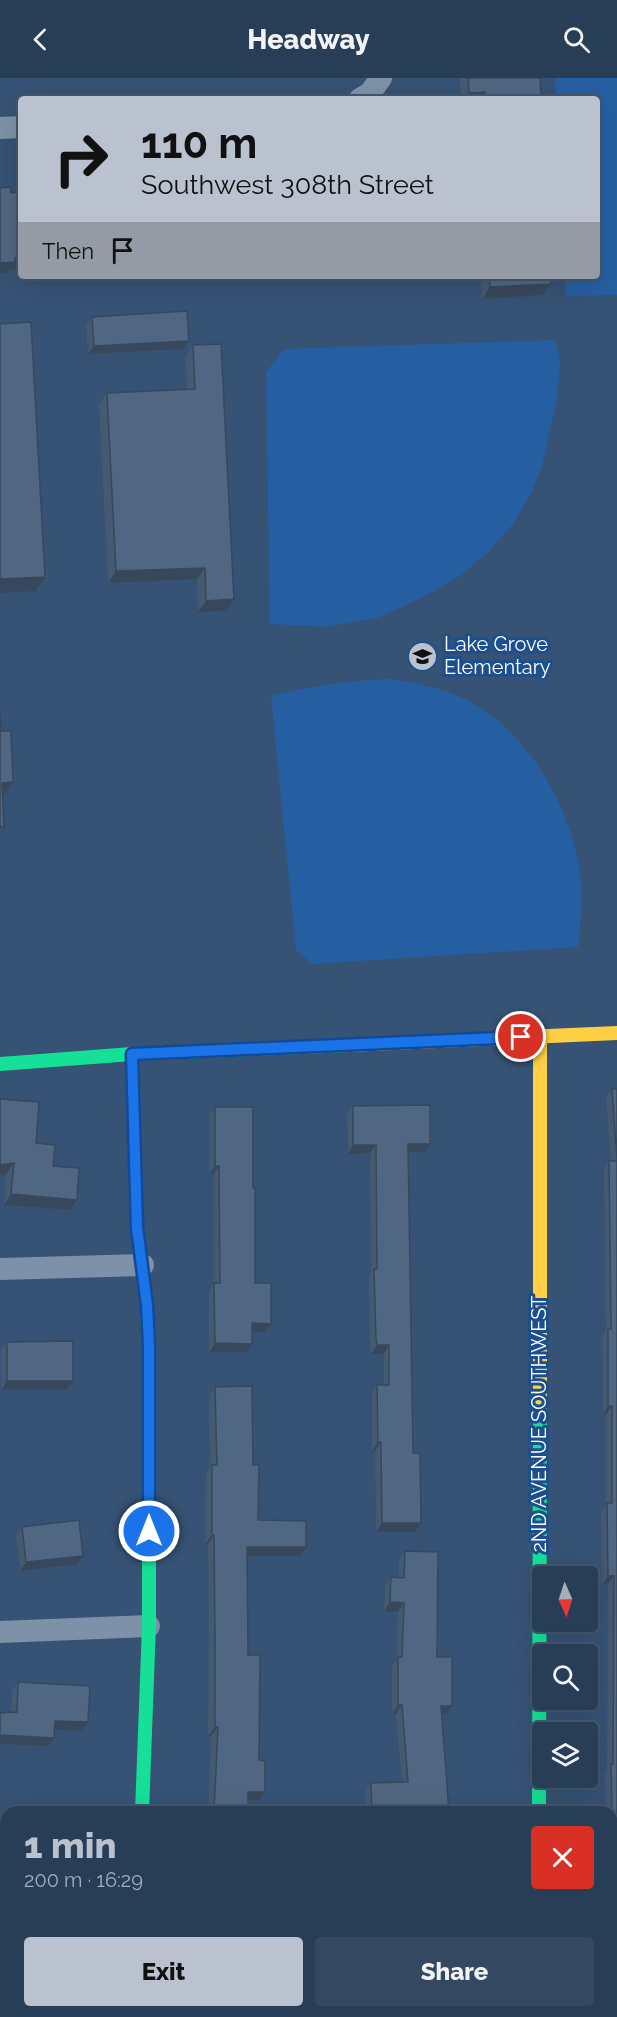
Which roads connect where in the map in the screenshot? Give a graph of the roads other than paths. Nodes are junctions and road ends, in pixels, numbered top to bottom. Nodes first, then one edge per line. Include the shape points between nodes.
1 (18, 127) edge
2 (0, 128) edge
3 (617, 1033) edge
4 (540, 1036) junction
5 (132, 1054) junction
6 (0, 1064) edge
7 (143, 1265) junction
8 (0, 1269) edge
9 (149, 1626) junction
10 (0, 1632) edge
11 (142, 1806) edge
12 (539, 1806) edge

1 - 2 street
3 - 4 street
4 - 5 street
4 - 12 street, 2ND AVENUE SOUTHWEST
5 - 6 street
5 - 7 street via 137,1228
7 - 8 street
7 - 9 street via 149,1346
9 - 10 street
9 - 11 street

